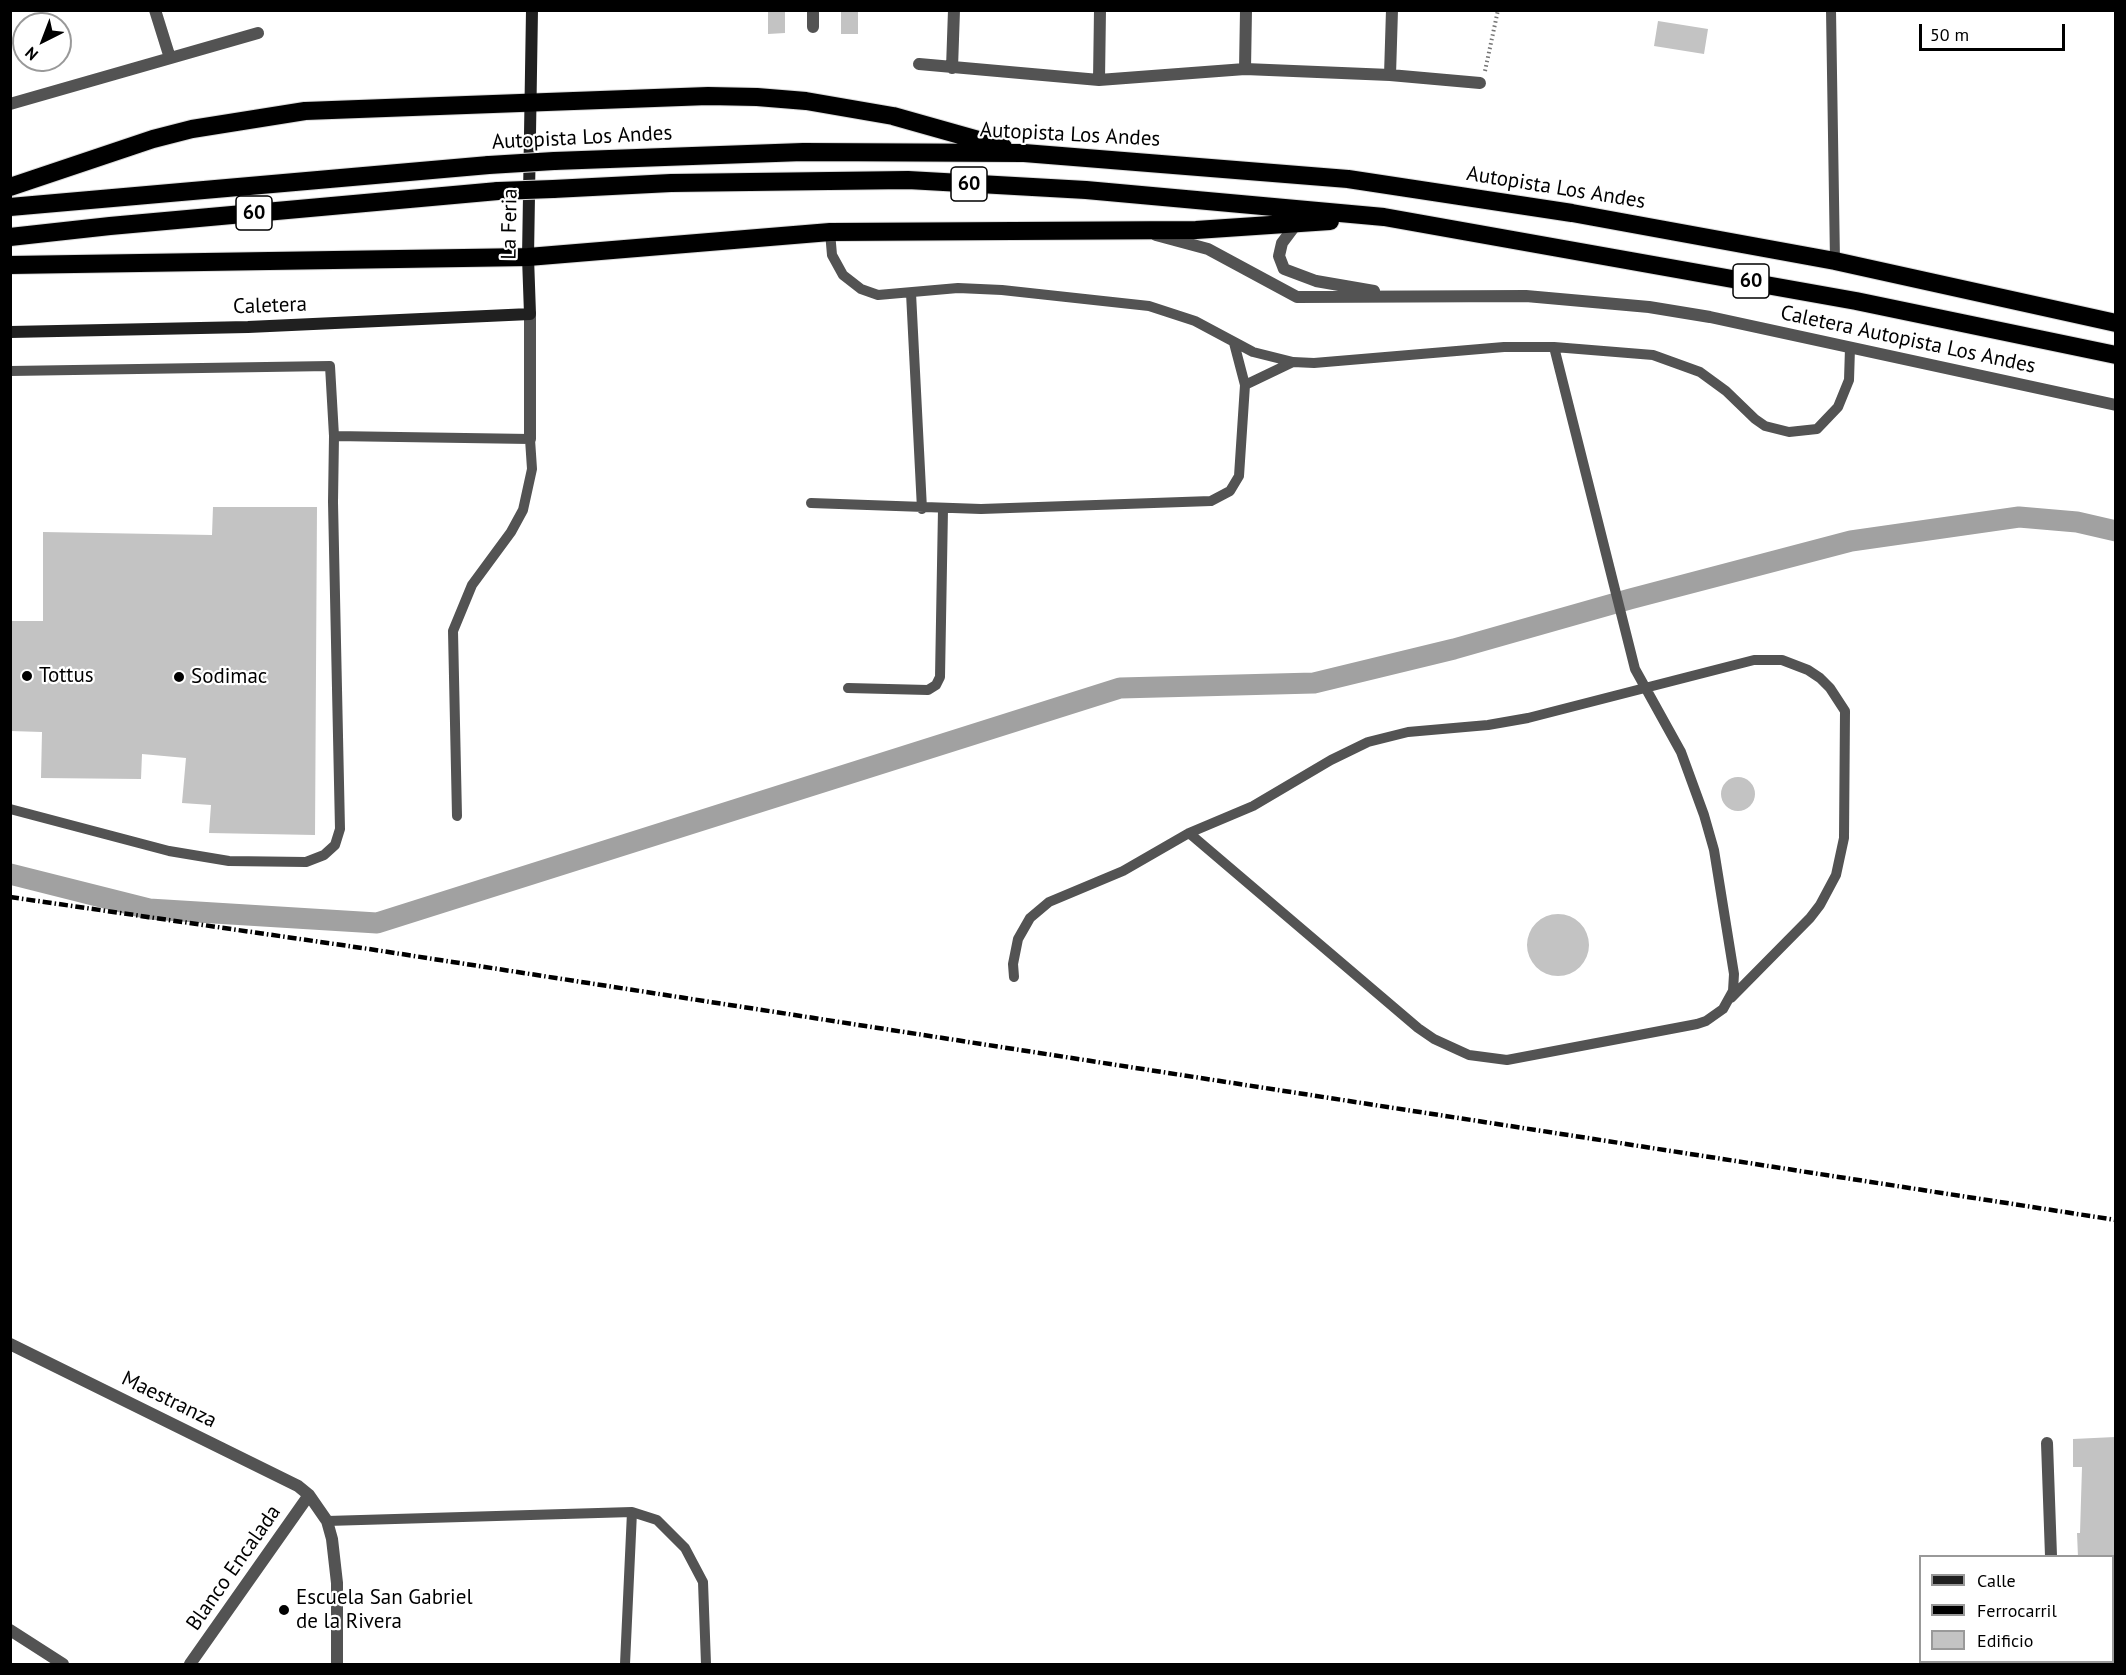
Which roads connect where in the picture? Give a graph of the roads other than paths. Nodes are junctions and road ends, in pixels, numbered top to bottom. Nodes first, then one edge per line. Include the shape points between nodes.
1 (155, 10) edge
2 (532, 10) edge
3 (813, 10) edge
4 (954, 10) edge
5 (1100, 10) edge
6 (1246, 10) edge
7 (1392, 10) edge
8 (1831, 10) edge
9 (813, 27) dead end
10 (258, 33) dead end
11 (170, 58) junction
12 (919, 64) dead end
13 (952, 69) junction
14 (1245, 69) junction
15 (1390, 75) junction
16 (1099, 80) junction
17 (1480, 83) road end
18 (10, 104) edge
19 (531, 104) junction
20 (1024, 153) junction
21 (10, 187) edge
22 (10, 207) edge
23 (1384, 217) junction
24 (1297, 223) junction
25 (1143, 231) junction
26 (830, 232) junction
27 (10, 237) edge
28 (528, 257) junction
29 (1834, 261) junction
30 (10, 265) edge
31 (911, 293) junction
32 (1405, 297) junction
33 (530, 314) junction
34 (2115, 323) edge
35 (10, 332) edge
36 (1234, 343) junction
37 (1554, 347) junction
38 (1850, 348) junction
39 (2115, 355) edge
40 (1293, 362) junction
41 (10, 371) edge
42 (1245, 385) junction
43 (2115, 405) edge
44 (334, 436) junction
45 (530, 439) junction
46 (811, 503) dead end
47 (922, 509) junction
48 (943, 509) junction
49 (1643, 687) junction
50 (848, 688) dead end
51 (10, 809) edge
52 (458, 816) dead end
53 (1189, 833) junction
54 (1014, 977) dead end
55 (1729, 1001) junction
56 (10, 1344) edge
57 (2047, 1443) dead end
58 (309, 1495) junction
59 (632, 1512) junction
60 (327, 1521) junction
61 (2050, 1555) edge
62 (10, 1630) edge
63 (63, 1665) edge
64 (190, 1665) edge
65 (337, 1665) edge
66 (625, 1665) edge
67 (706, 1665) edge

1 - 11 street
2 - 19 main road, La Feria
3 - 9 street
4 - 13 street
5 - 16 street
6 - 14 street
7 - 15 street
8 - 29 lane
10 - 11 street
11 - 18 street
12 - 13 street
13 - 16 street
14 - 15 street
14 - 16 street
15 - 17 street
19 - 20 highway via 708,96 806,101 893,116
19 - 21 highway via 305,111 230,121 153,139
19 - 28 main road, La Feria
20 - 22 highway, Autopista Los Andes / 60, bridge via 802,152 554,161
20 - 29 highway, Autopista Los Andes / 60 via 1348,178 1572,213
23 - 24 highway
23 - 27 highway, 60, bridge via 1086,190 908,180 730,182 498,191
23 - 39 highway, 60 via 1811,292
24 - 25 highway
24 - 32 street, Caletera Autopista Los Andes via 1282,243 1279,256 1284,269 1317,281
25 - 26 highway
25 - 32 street, Caletera Autopista Los Andes via 1208,249 1297,297
26 - 28 highway
26 - 31 lane via 832,255 851,283 878,295
28 - 30 highway
28 - 33 main road, La Feria
29 - 34 highway, Autopista Los Andes / 60
31 - 36 lane via 958,288 1002,290 1149,306 1195,321
31 - 47 lane
32 - 38 street, Caletera Autopista Los Andes via 1466,294 1587,299 1710,317
33 - 35 main road, Caletera via 248,327
33 - 45 street, La Feria
36 - 40 lane via 1273,359
36 - 42 lane
37 - 38 lane via 1653,355 1685,364 1720,386 1755,420 1789,432 1817,429 1838,407 1849,380
37 - 40 lane
37 - 49 lane
38 - 43 street, Caletera Autopista Los Andes
40 - 42 lane
41 - 44 lane via 330,366
42 - 48 lane via 1239,476 1230,491 1218,499
44 - 45 lane
44 - 51 lane via 340,828 335,845 324,855 306,862 230,861 169,850
45 - 52 lane via 532,469 523,510 472,585 453,631
46 - 47 lane
47 - 48 lane
48 - 50 lane via 940,677 936,685 928,690
49 - 53 lane via 1528,718 1408,732 1368,742 1253,806
49 - 55 lane via 1681,752 1707,824 1734,974
49 - 55 lane via 1754,660 1782,660 1820,678 1845,711 1844,838 1836,875 1810,918
53 - 54 lane via 1123,871 1059,896 1039,909 1018,939
53 - 55 lane via 1418,1028 1469,1055 1507,1060 1697,1024 1715,1016
56 - 58 street, Maestranza
57 - 61 street
58 - 60 street
58 - 64 street, Blanco Encalada
59 - 60 lane
59 - 66 lane
59 - 67 lane via 657,1520 685,1548 703,1582
60 - 65 street via 337,1583
62 - 63 street

